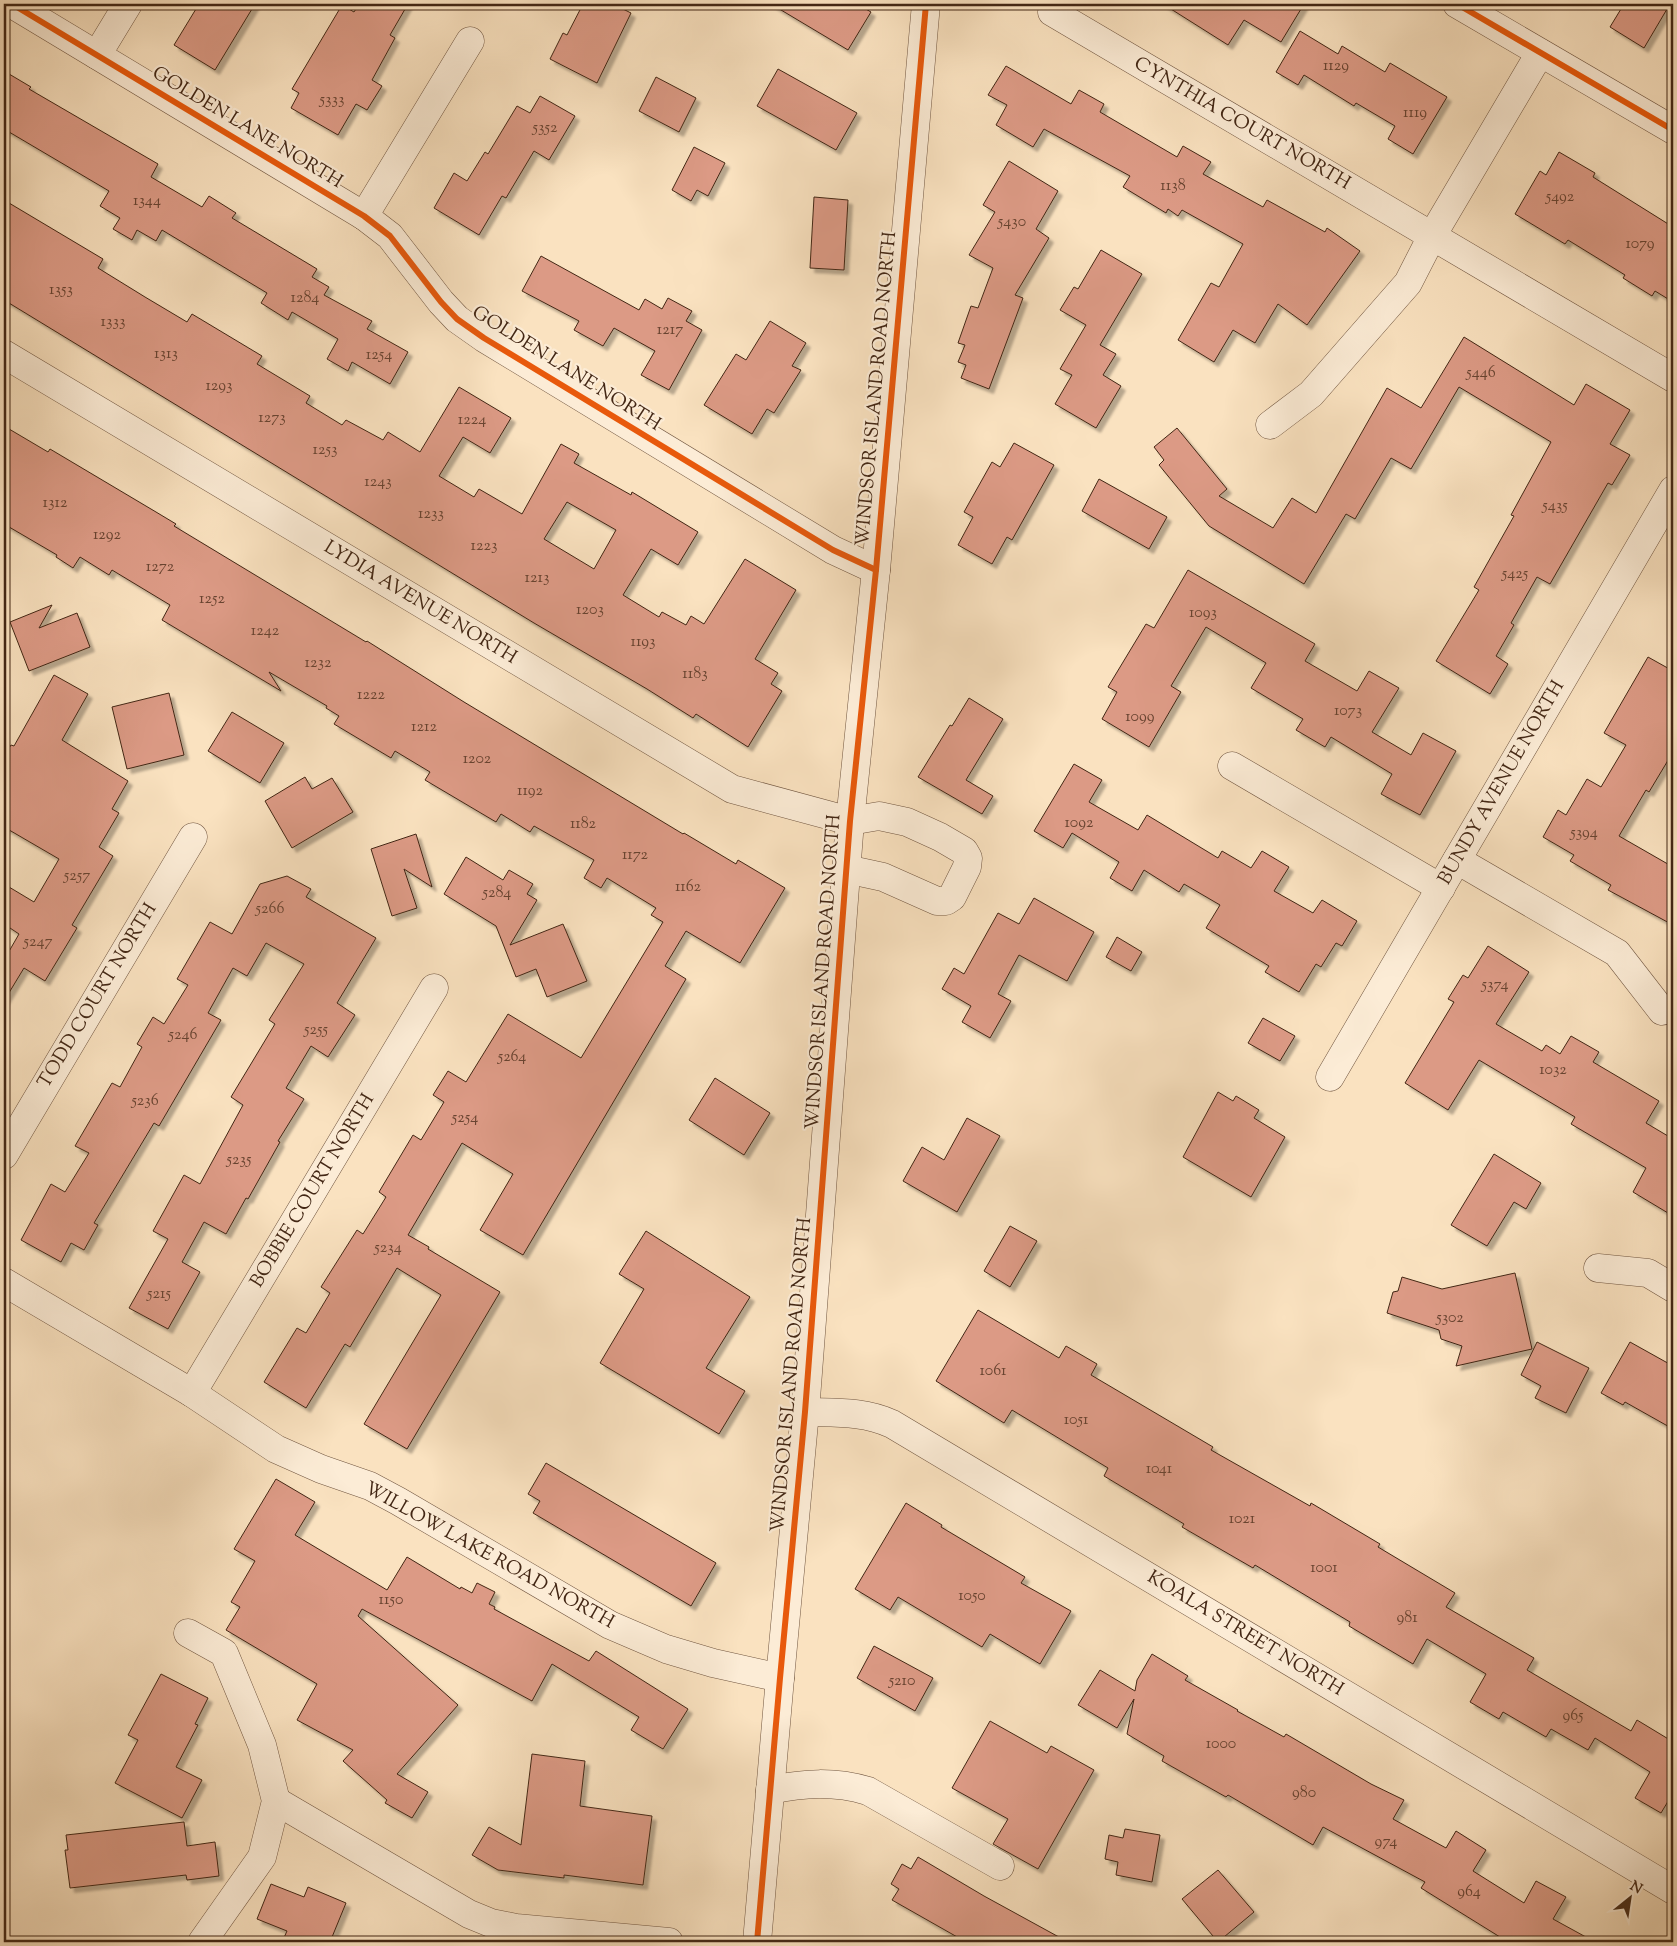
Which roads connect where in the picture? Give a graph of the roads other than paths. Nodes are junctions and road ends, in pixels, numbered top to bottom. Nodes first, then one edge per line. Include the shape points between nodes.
1 (12, 4) edge
2 (128, 4) edge
3 (926, 4) edge
4 (1457, 4) edge
5 (1052, 12) dead end
6 (470, 41) dead end
7 (1540, 53) junction
8 (97, 55) junction
9 (1673, 130) edge
10 (364, 216) junction
11 (1432, 236) junction
12 (4, 354) edge
13 (1673, 378) edge
14 (1270, 425) dead end
15 (1673, 490) edge
16 (876, 570) junction
17 (1232, 766) dead end
18 (850, 821) junction
19 (193, 837) dead end
20 (1457, 860) junction
21 (846, 869) junction
22 (1441, 888) junction
23 (434, 988) dead end
24 (1662, 1011) dead end
25 (1330, 1077) dead end
26 (4, 1155) edge
27 (1598, 1268) dead end
28 (4, 1282) edge
29 (1673, 1288) edge
30 (192, 1393) junction
31 (805, 1412) junction
32 (188, 1633) dead end
33 (780, 1678) junction
34 (770, 1790) junction
35 (276, 1800) junction
36 (1000, 1866) dead end
37 (1673, 1890) edge
38 (488, 1932) edge
39 (202, 1942) edge
40 (669, 1942) edge
41 (758, 1942) edge

1 - 8 street, GOLDEN LANE NORTH
2 - 8 street
3 - 16 street, WINDSOR ISLAND ROAD NORTH
4 - 7 street
5 - 11 street, CYNTHIA COURT NORTH
6 - 10 street
7 - 9 street
7 - 11 street
8 - 10 street, GOLDEN LANE NORTH
10 - 16 street, GOLDEN LANE NORTH via 390,236 456,319 833,550
11 - 13 street, CYNTHIA COURT NORTH
11 - 14 street via 1408,282 1311,394
12 - 18 street, LYDIA AVENUE NORTH via 732,788
15 - 20 street, BUNDY AVENUE NORTH
16 - 18 street, WINDSOR ISLAND ROAD NORTH
17 - 22 street
18 - 21 street, WINDSOR ISLAND ROAD NORTH
18 - 21 street via 879,816 907,822 964,851 968,858 952,897 946,901 883,877
19 - 26 street, TODD COURT NORTH
20 - 22 street, BUNDY AVENUE NORTH
20 - 24 street via 1617,953
21 - 31 street, WINDSOR ISLAND ROAD NORTH
22 - 25 street, BUNDY AVENUE NORTH
23 - 30 street, BOBBIE COURT NORTH
27 - 29 street via 1648,1273
28 - 30 street, WILLOW LAKE ROAD NORTH
30 - 33 street, WILLOW LAKE ROAD NORTH via 276,1449 398,1500 610,1625 666,1649
31 - 33 street, WINDSOR ISLAND ROAD NORTH
31 - 37 street, KOALA STREET NORTH via 856,1413 892,1424
32 - 35 street via 224,1653 262,1746
33 - 34 street, WINDSOR ISLAND ROAD NORTH
34 - 36 street via 827,1783 868,1791
34 - 41 street, WINDSOR ISLAND ROAD NORTH
35 - 38 street via 469,1914
35 - 39 street via 262,1856
38 - 40 street via 516,1928

